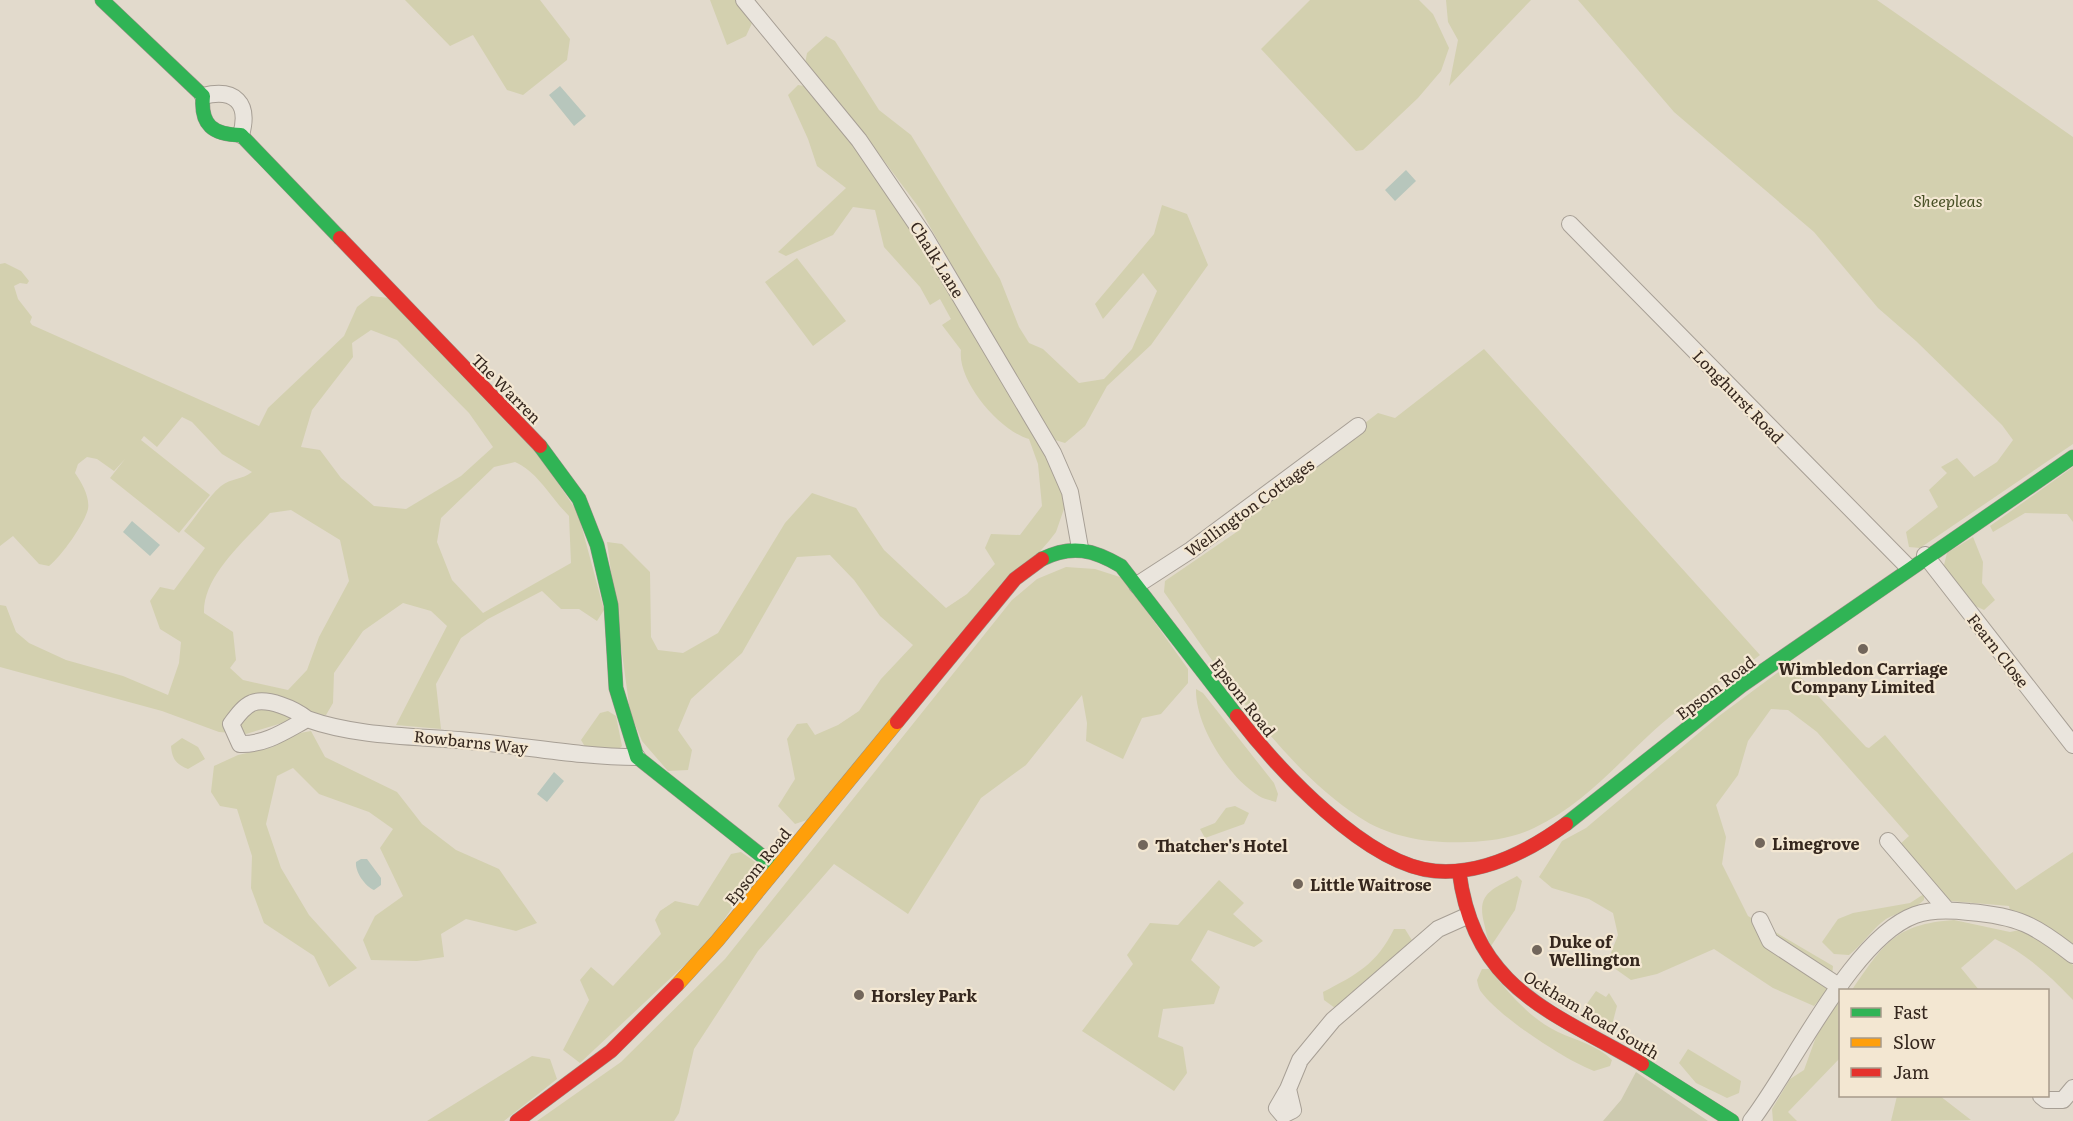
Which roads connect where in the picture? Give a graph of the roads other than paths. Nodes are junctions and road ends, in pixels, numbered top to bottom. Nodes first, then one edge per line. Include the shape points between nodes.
1 (102, 0) edge
2 (744, 0) edge
3 (203, 96) junction
4 (241, 135) junction
5 (1570, 224) dead end
6 (1358, 426) dead end
7 (2073, 457) edge
8 (1080, 548) junction
9 (1925, 555) junction
10 (1908, 567) junction
11 (1137, 585) junction
12 (307, 719) dead end
13 (2073, 745) edge
14 (637, 758) junction
15 (1888, 841) dead end
16 (777, 868) junction
17 (1459, 872) junction
18 (1947, 910) junction
19 (1467, 916) junction
20 (1760, 920) dead end
21 (2073, 955) edge
22 (1840, 987) junction
23 (2073, 1088) edge
24 (1288, 1089) dead end
25 (2043, 1097) edge
26 (517, 1121) edge
27 (1732, 1121) edge
28 (1751, 1121) edge

1 - 3 main road
2 - 8 street, Chalk Lane via 859,140 926,237 1053,453 1070,492
3 - 4 main road via 200,113 208,127 223,136
3 - 4 street via 221,91 240,103 246,119
4 - 14 main road, The Warren via 521,424 548,454 579,499 597,545 611,605 616,688
5 - 10 street, Longhurst Road
6 - 11 street, Wellington Cottages via 1191,550
7 - 9 main road, Epsom Road
8 - 11 main road, Epsom Road via 1101,553
8 - 16 main road, Epsom Road via 1058,551 1037,561 1016,579
9 - 10 main road, Epsom Road
9 - 13 street, Fearn Close
10 - 17 main road, Epsom Road via 1743,685 1564,825 1497,863
11 - 17 main road, Epsom Road via 1232,710 1306,797 1348,832 1407,864
12 - 14 street, Rowbarns Way via 368,731
14 - 16 main road
15 - 18 street
16 - 26 main road, Epsom Road via 652,1012 610,1051
17 - 19 main road, Ockham Road South
18 - 21 street via 2028,923
18 - 22 street via 1915,915 1891,928
19 - 24 street via 1438,929 1333,1020 1300,1060
19 - 27 main road, Ockham Road South via 1478,942 1512,986
20 - 22 street via 1770,941
22 - 28 street
23 - 25 street via 2063,1100

